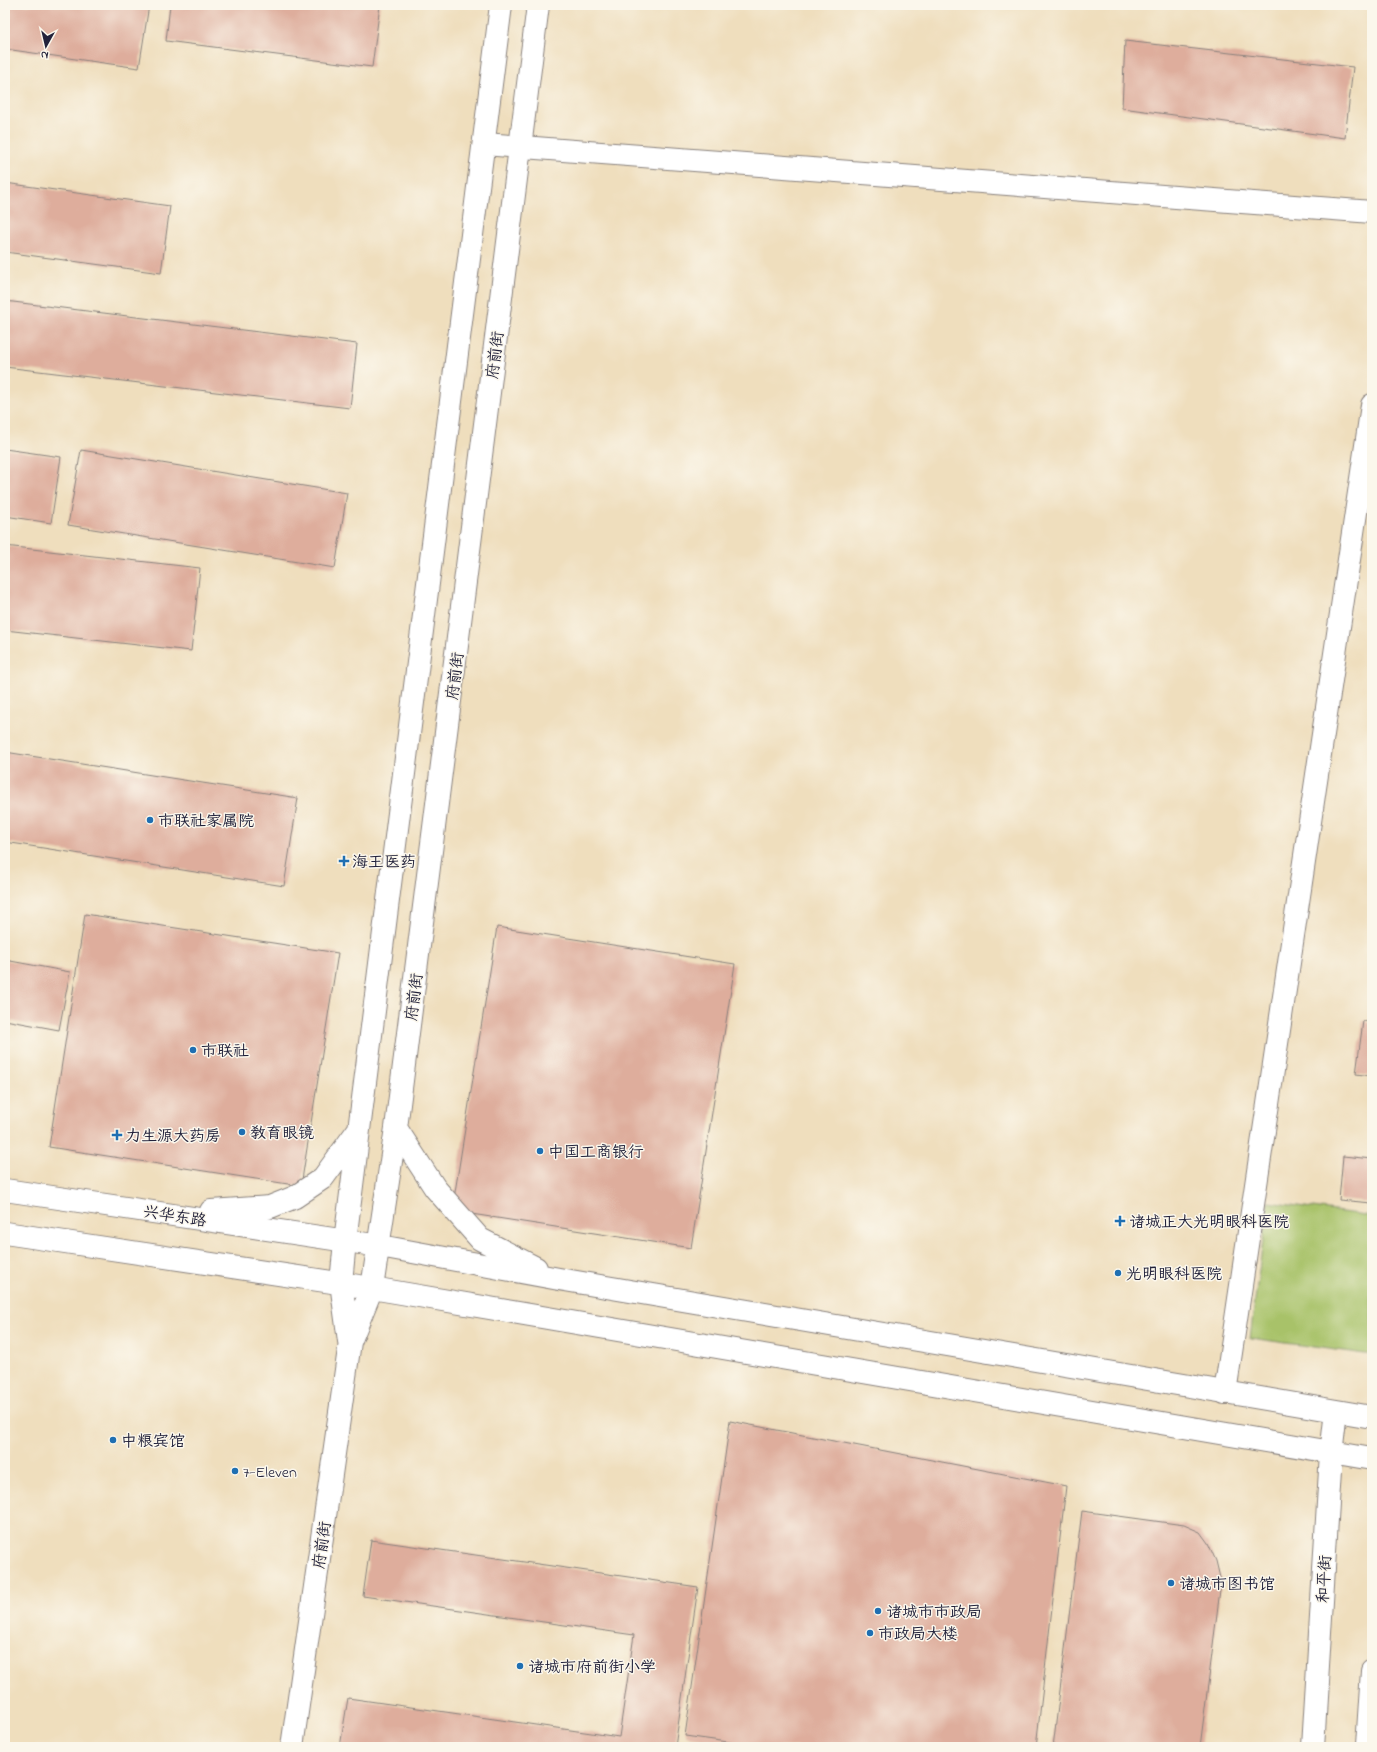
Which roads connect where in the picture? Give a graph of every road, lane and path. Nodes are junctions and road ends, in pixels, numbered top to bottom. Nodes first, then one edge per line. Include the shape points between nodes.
1 (501, 5) edge
2 (538, 5) edge
3 (484, 144) junction
4 (521, 147) junction
5 (1372, 212) edge
6 (1372, 405) edge
7 (360, 1127) junction
8 (396, 1128) junction
9 (5, 1190) edge
10 (174, 1214) junction
11 (5, 1233) edge
12 (345, 1241) junction
13 (380, 1246) junction
14 (559, 1279) junction
15 (341, 1283) junction
16 (372, 1288) junction
17 (350, 1342) junction
18 (1224, 1393) junction
19 (1336, 1411) junction
20 (1372, 1417) edge
21 (1331, 1454) junction
22 (1372, 1460) edge
23 (1372, 1670) edge
24 (292, 1747) edge
25 (1313, 1747) edge
26 (1367, 1747) edge

1 - 3 street, 府前街
2 - 4 street, 府前街
3 - 4 street
3 - 7 street, 府前街
4 - 5 street
4 - 8 street, 府前街
6 - 18 street
7 - 10 street via 323,1178 294,1198 270,1207
7 - 12 street, 府前街
8 - 13 street, 府前街
8 - 14 street via 435,1188 480,1239
9 - 10 street, 兴华东路
10 - 12 street, 兴华东路
11 - 15 street
12 - 13 street, 兴华东路
12 - 15 street, 府前街
13 - 14 street, 兴华东路
13 - 16 street, 府前街
14 - 18 street, 兴华东路
15 - 16 street
15 - 17 street, 府前街
16 - 17 street, 府前街
16 - 21 street
17 - 24 street, 府前街
18 - 19 street, 兴华东路
19 - 20 street, 兴华东路
19 - 21 street, 和平街
21 - 22 street
21 - 25 street, 和平街
23 - 26 street

